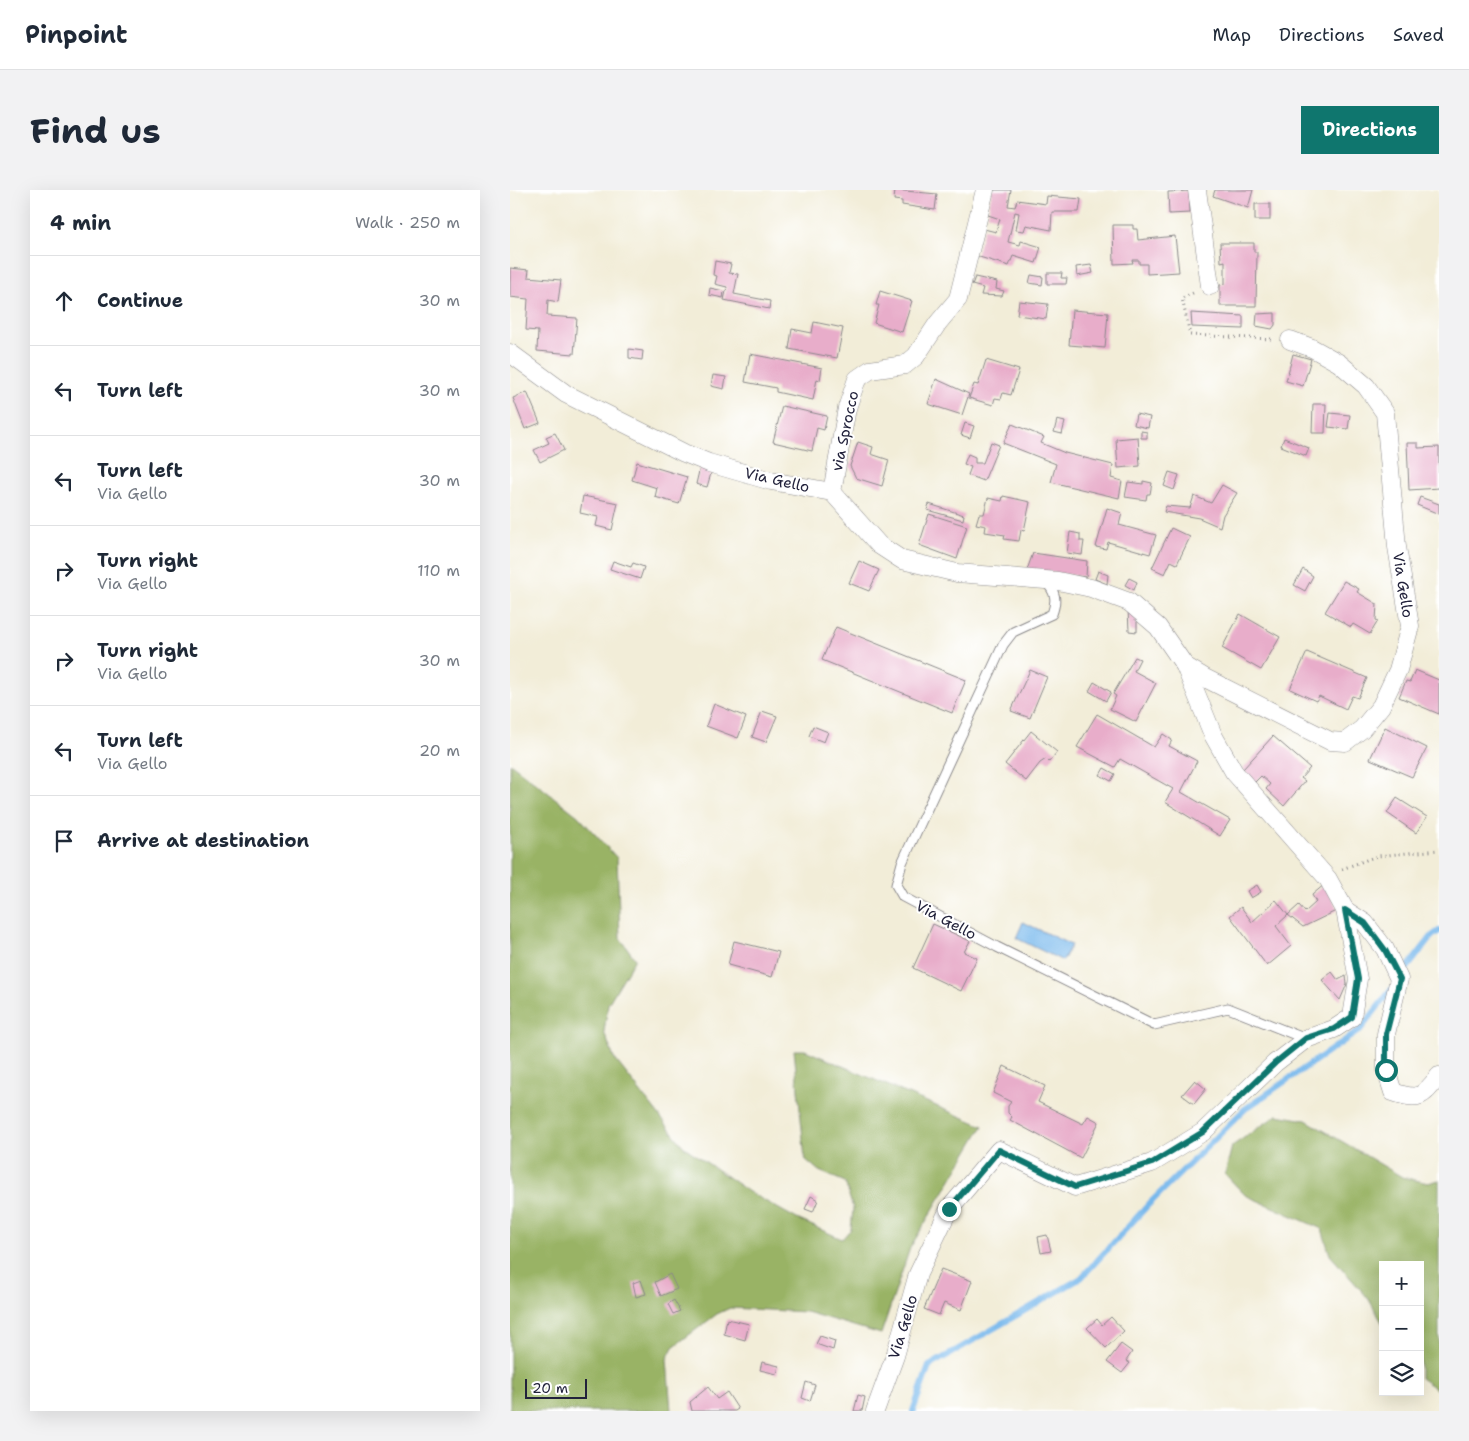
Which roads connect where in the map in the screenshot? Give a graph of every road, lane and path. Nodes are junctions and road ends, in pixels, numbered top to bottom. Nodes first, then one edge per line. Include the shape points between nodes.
1 (985, 190) edge
2 (1197, 190) edge
3 (1210, 286) joint
4 (1290, 340) joint
5 (510, 353) edge
6 (832, 492) junction
7 (1044, 581) junction
8 (1185, 666) junction
9 (1439, 850) edge
10 (1328, 880) junction
11 (1345, 910) junction
12 (1306, 1038) junction
13 (1439, 1076) edge
14 (876, 1411) edge

1 - 6 street, via Sprocco via 958,299 916,356 905,365 870,370 857,379 847,408
2 - 3 street
3 - 4 path via 1182,298 1190,335
4 - 8 street, Via Gello via 1339,363 1366,386 1384,412 1397,547 1410,626 1398,670 1381,706 1362,729 1345,742 1330,741
5 - 6 street, Via Gello via 566,394 684,453 771,481
6 - 7 street, Via Gello via 879,544 902,560 957,573
7 - 8 street, Via Gello via 1091,588 1129,602 1158,627
7 - 12 lane, Via Gello via 1055,594 1052,614 1013,632 1003,646 902,863 896,884 903,897 1154,1025 1228,1008
8 - 10 street, Via Gello via 1213,735 1234,772
9 - 10 path via 1376,856 1346,865
10 - 11 street, Via Gello
11 - 12 street, Via Gello via 1358,979 1352,1017 1334,1029
11 - 13 street via 1365,923 1396,972 1386,1034 1386,1070 1393,1092 1411,1098 1423,1096
12 - 14 street, Via Gello via 1203,1132 1152,1163 1075,1187 999,1150 949,1209 918,1274

